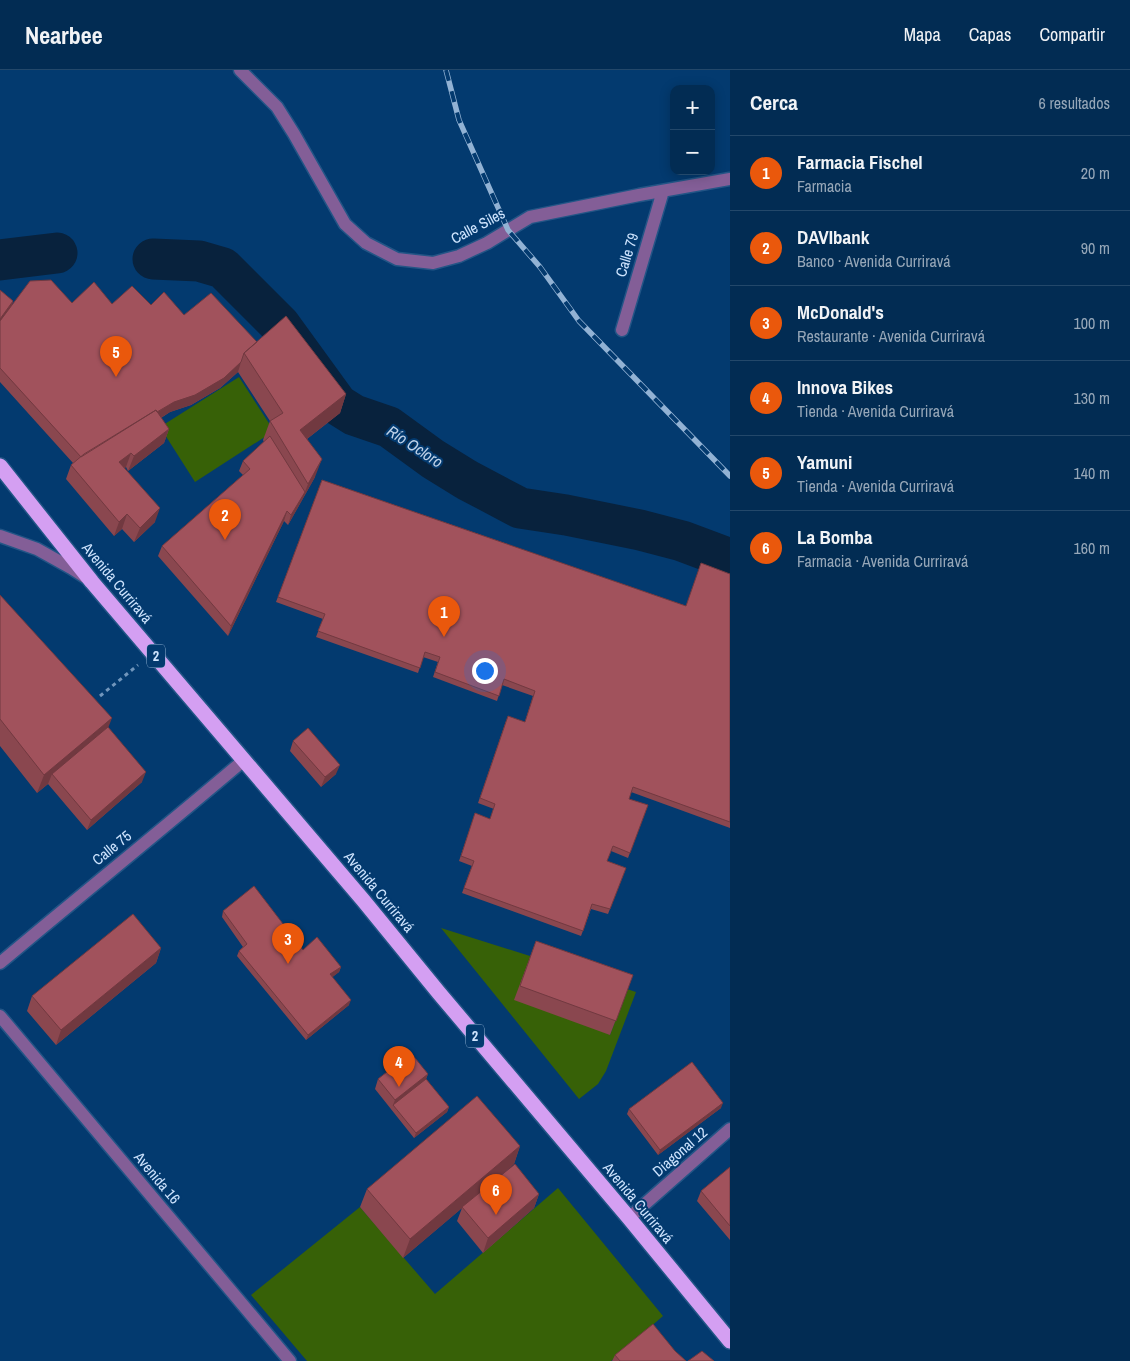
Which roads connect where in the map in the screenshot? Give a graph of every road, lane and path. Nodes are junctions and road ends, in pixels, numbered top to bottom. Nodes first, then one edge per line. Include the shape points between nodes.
1 (240, 70) edge
2 (730, 179) edge
3 (664, 191) junction
4 (622, 330) dead end
5 (0, 466) edge
6 (0, 536) edge
7 (92, 582) junction
8 (153, 652) junction
9 (100, 696) dead end
10 (244, 760) junction
11 (0, 963) edge
12 (0, 1016) edge
13 (730, 1129) edge
14 (629, 1218) junction
15 (730, 1341) edge
16 (290, 1361) edge

1 - 3 street, Calle Siles via 277,107 345,224 366,243 397,259 434,262 459,256 530,217
2 - 3 street, Calle Siles
3 - 4 street, Calle 79
5 - 7 highway, Avenida Curriravá / 2
6 - 7 street via 36,549
7 - 8 highway, Avenida Curriravá / 2
8 - 9 path
8 - 10 highway, Avenida Curriravá / 2
10 - 11 street, Calle 75
10 - 14 highway, Avenida Curriravá / 2
12 - 16 street, Avenida 16
13 - 14 street, Diagonal 12
14 - 15 highway, Avenida Curriravá / 2

